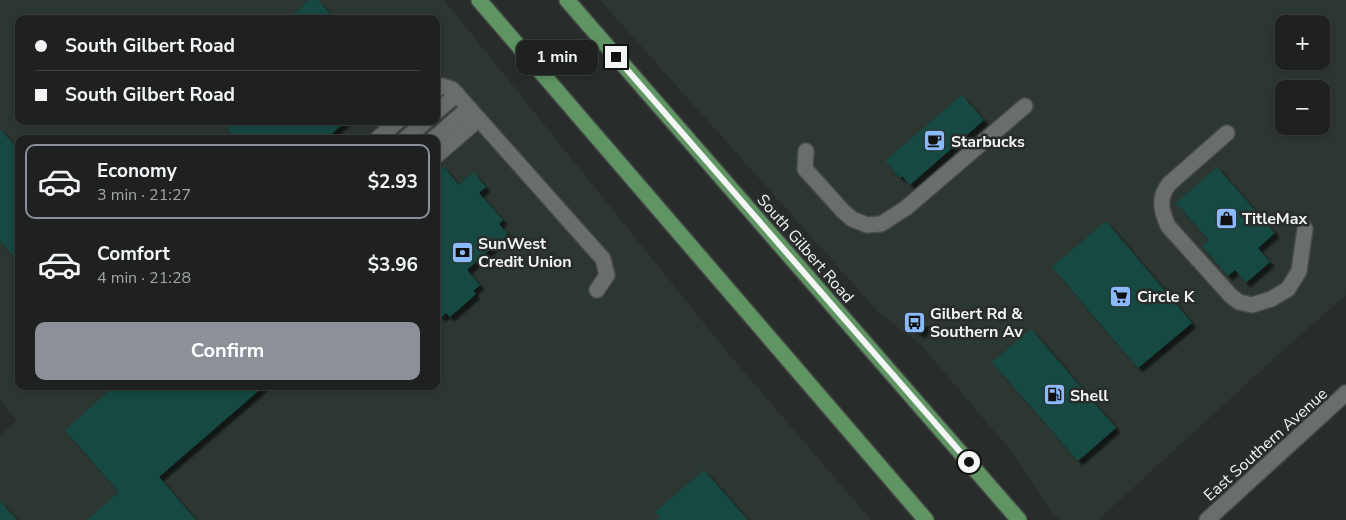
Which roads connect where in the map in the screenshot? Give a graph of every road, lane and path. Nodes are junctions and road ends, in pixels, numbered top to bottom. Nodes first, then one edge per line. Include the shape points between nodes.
1 (479, 0) edge
2 (567, 0) edge
3 (440, 87) edge
4 (457, 94) junction
5 (1025, 106) dead end
6 (440, 109) edge
7 (474, 114) junction
8 (393, 125) edge
9 (421, 125) edge
10 (1228, 133) dead end
11 (382, 135) edge
12 (410, 135) edge
13 (440, 135) edge
14 (806, 151) dead end
15 (440, 152) edge
16 (1305, 229) dead end
17 (596, 290) dead end
18 (1346, 394) edge
19 (926, 520) edge
20 (1019, 520) edge
21 (1207, 520) edge

1 - 19 main road
2 - 20 main road, South Gilbert Road
3 - 4 main road via 452,88
4 - 6 main road
4 - 7 main road
5 - 14 main road via 906,208 881,224 867,225 852,219 842,210 805,170
7 - 13 main road
7 - 15 main road
7 - 17 main road via 603,259 607,275
8 - 11 main road
9 - 12 main road
10 - 16 main road via 1162,192 1162,212 1168,226 1231,296 1252,305 1288,289 1299,271
18 - 21 main road, East Southern Avenue

